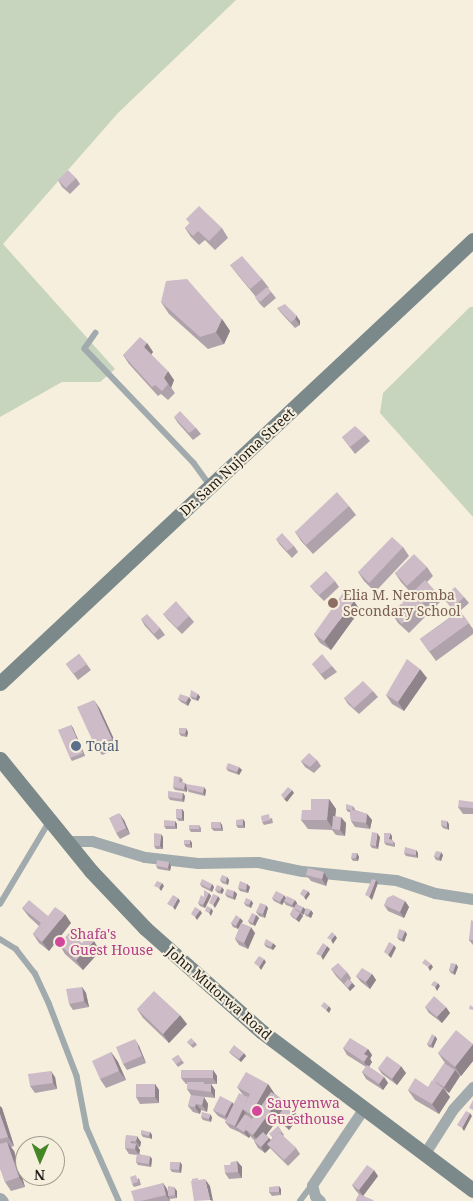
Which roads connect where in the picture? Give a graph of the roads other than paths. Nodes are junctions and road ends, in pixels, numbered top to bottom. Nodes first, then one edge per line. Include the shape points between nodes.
1 (473, 240) edge
2 (96, 333) dead end
3 (211, 486) junction
4 (0, 683) edge
5 (0, 759) edge
6 (50, 821) junction
7 (66, 841) junction
8 (473, 899) edge
9 (0, 904) edge
10 (0, 939) edge
11 (473, 1087) edge
12 (364, 1108) junction
13 (425, 1153) junction
14 (312, 1185) junction
15 (473, 1190) edge
16 (0, 1198) edge
17 (3, 1201) edge
18 (119, 1201) edge
19 (300, 1201) edge
20 (320, 1201) edge

1 - 3 street, Dr. Sam Nujoma Street
2 - 3 lane via 85,348 194,463
3 - 4 street, Dr. Sam Nujoma Street
5 - 6 street, John Mutorwa Road
6 - 7 street, John Mutorwa Road
6 - 9 lane
7 - 8 street via 92,841 145,856 198,863 258,862 302,871 396,880 435,893
7 - 12 street, John Mutorwa Road via 145,928 261,1031
10 - 18 lane via 16,949 35,973 49,1003 77,1076 87,1128
11 - 13 street via 453,1109
12 - 13 street, John Mutorwa Road
12 - 14 street
13 - 15 street, John Mutorwa Road
14 - 19 lane
14 - 20 street
16 - 17 street

